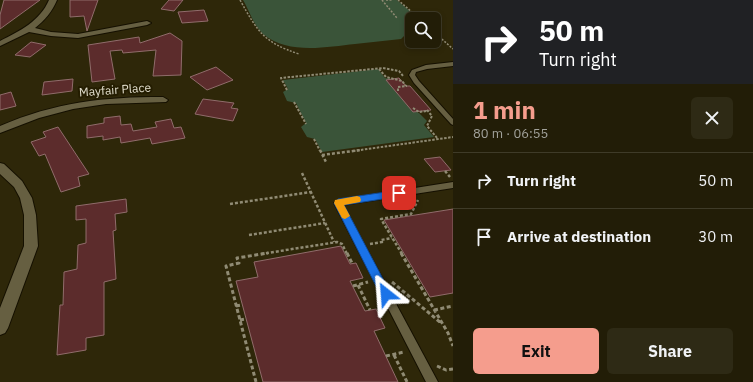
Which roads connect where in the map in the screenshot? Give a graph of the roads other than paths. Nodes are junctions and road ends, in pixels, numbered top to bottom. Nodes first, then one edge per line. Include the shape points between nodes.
1 (53, 0) edge
2 (147, 23) dead end
3 (28, 29) junction
4 (0, 44) edge
5 (453, 64) edge
6 (163, 100) dead end
7 (453, 123) edge
8 (0, 130) edge
9 (0, 167) edge
10 (453, 185) edge
11 (0, 328) edge
12 (432, 382) edge

1 - 3 street via 47,12
2 - 3 street via 78,36
3 - 4 street
5 - 7 lane via 419,68 412,75
6 - 8 street, Mayfair Place via 78,105
9 - 11 street via 18,184 26,198 30,215 31,246
10 - 12 lane via 338,203

